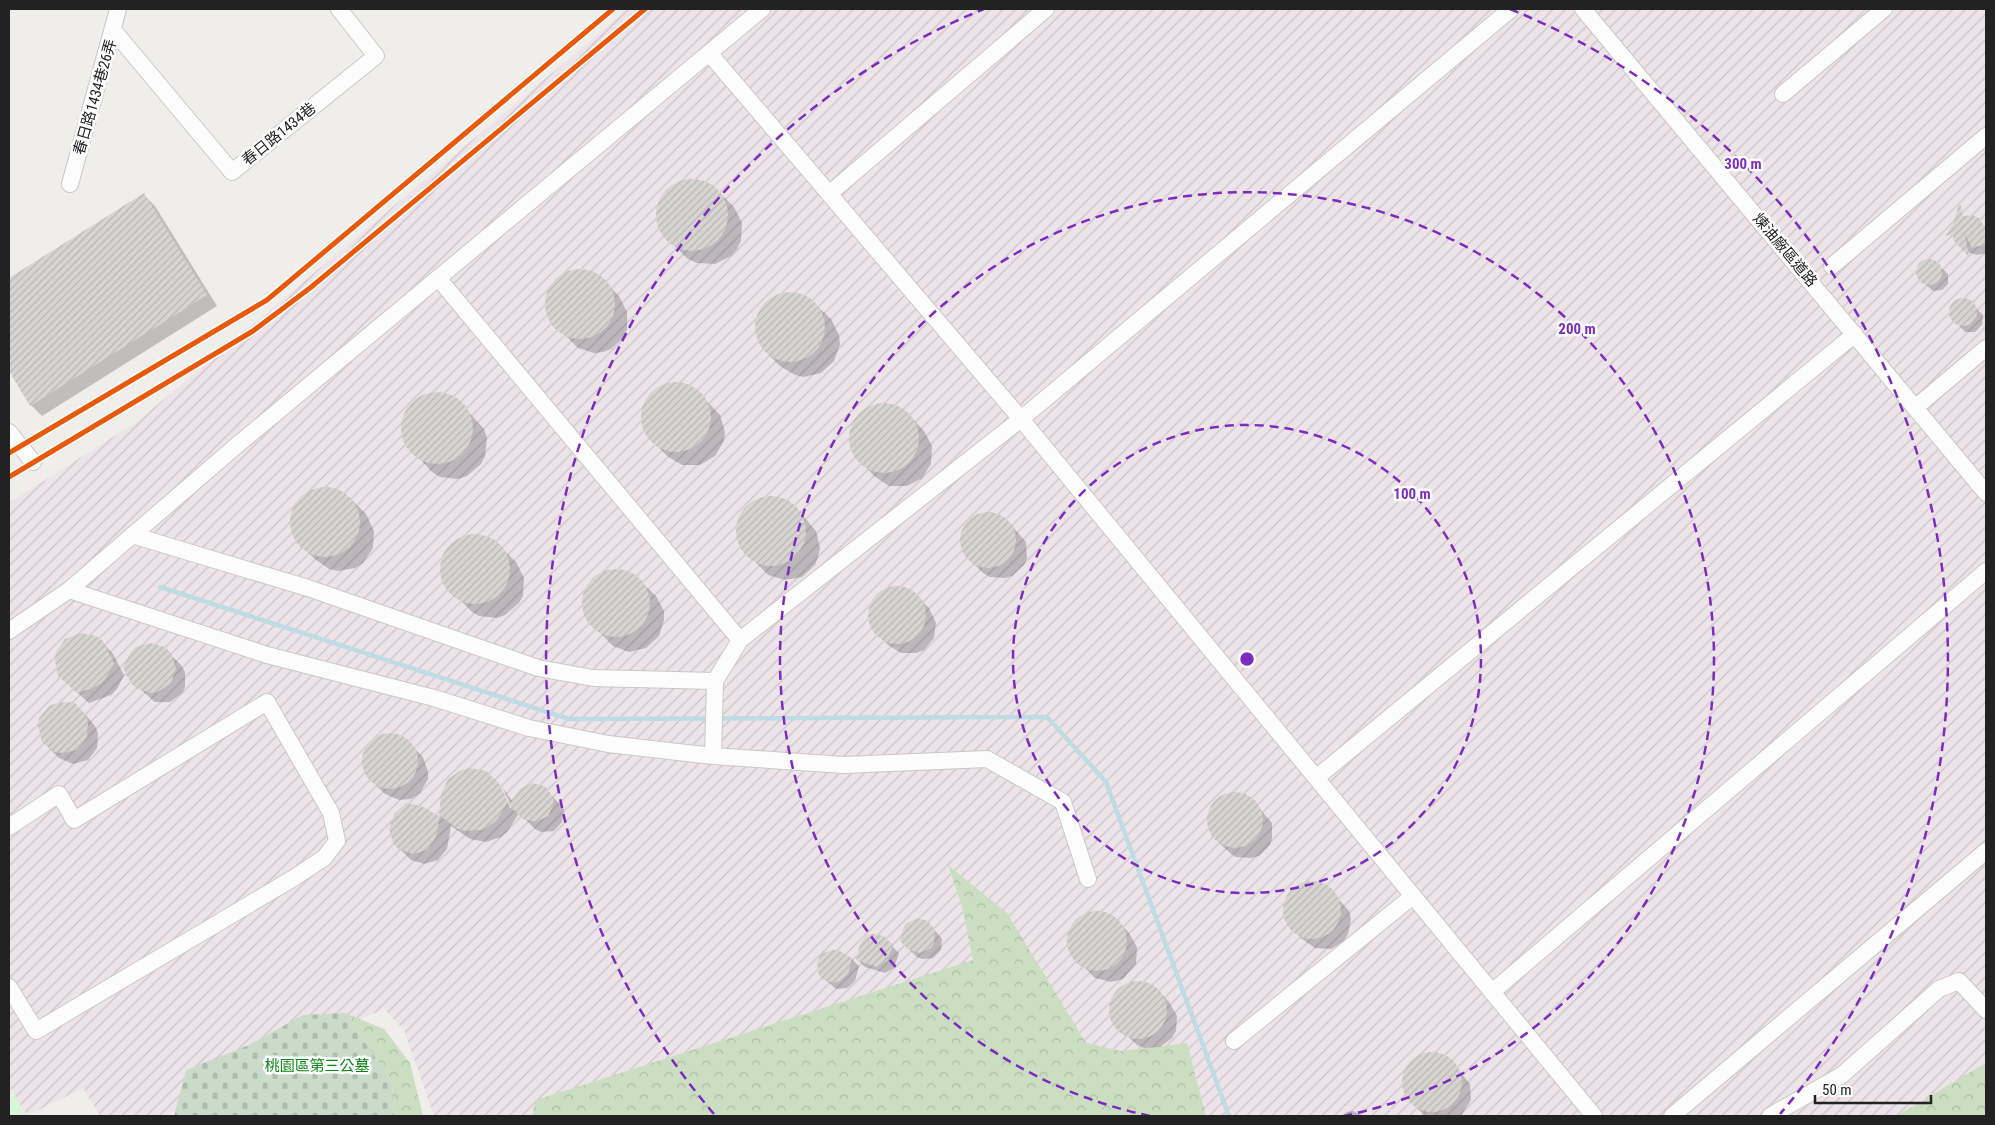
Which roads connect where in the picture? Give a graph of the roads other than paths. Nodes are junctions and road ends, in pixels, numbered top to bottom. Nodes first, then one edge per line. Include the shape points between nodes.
1 (118, 9) edge
2 (339, 9) edge
3 (762, 9) edge
4 (1046, 9) edge
5 (1510, 9) edge
6 (1583, 9) edge
7 (1884, 9) edge
8 (113, 30) junction
9 (709, 53) junction
10 (1783, 94) dead end
11 (1986, 136) edge
12 (70, 184) dead end
13 (829, 194) junction
14 (1832, 266) dead end
15 (438, 278) junction
16 (1855, 334) junction
17 (1986, 348) edge
18 (1916, 407) junction
19 (1021, 419) junction
20 (9, 432) edge
21 (33, 462) dead end
22 (1986, 493) edge
23 (132, 535) junction
24 (1986, 571) edge
25 (69, 590) junction
26 (9, 631) edge
27 (740, 640) junction
28 (715, 682) junction
29 (713, 756) junction
30 (1316, 778) junction
31 (9, 827) edge
32 (1986, 852) edge
33 (1088, 879) dead end
34 (1413, 896) junction
35 (9, 987) edge
36 (1492, 992) junction
37 (1986, 1010) edge
38 (1234, 1041) dead end
39 (1594, 1116) edge
40 (1672, 1116) edge
41 (1770, 1116) edge

1 - 8 lane, 春日路1434巷26弄
2 - 8 lane, 春日路1434巷 via 376,56 232,172
3 - 9 lane
4 - 13 lane
5 - 19 lane
6 - 16 lane, 煉油廠區道路
7 - 10 lane
8 - 12 lane, 春日路1434巷26弄
9 - 13 lane
9 - 15 lane
11 - 14 lane
13 - 19 lane
15 - 23 lane
15 - 27 lane
16 - 18 lane, 煉油廠區道路
16 - 30 lane
17 - 18 lane
18 - 22 lane, 煉油廠區道路
19 - 27 lane
19 - 30 lane
20 - 21 lane
23 - 25 lane
23 - 28 lane via 308,588 538,668 593,678
24 - 36 lane
25 - 26 lane
25 - 29 lane via 267,655 434,698 530,728 608,744
27 - 28 lane
28 - 29 lane
29 - 33 lane via 844,765 986,759 1063,802
30 - 34 lane
31 - 35 lane via 59,794 74,820 267,702 331,813 337,841 324,858 292,879 36,1031
32 - 40 lane
34 - 36 lane
34 - 38 lane
36 - 39 lane
37 - 41 lane via 1959,981 1939,990 1842,1075

